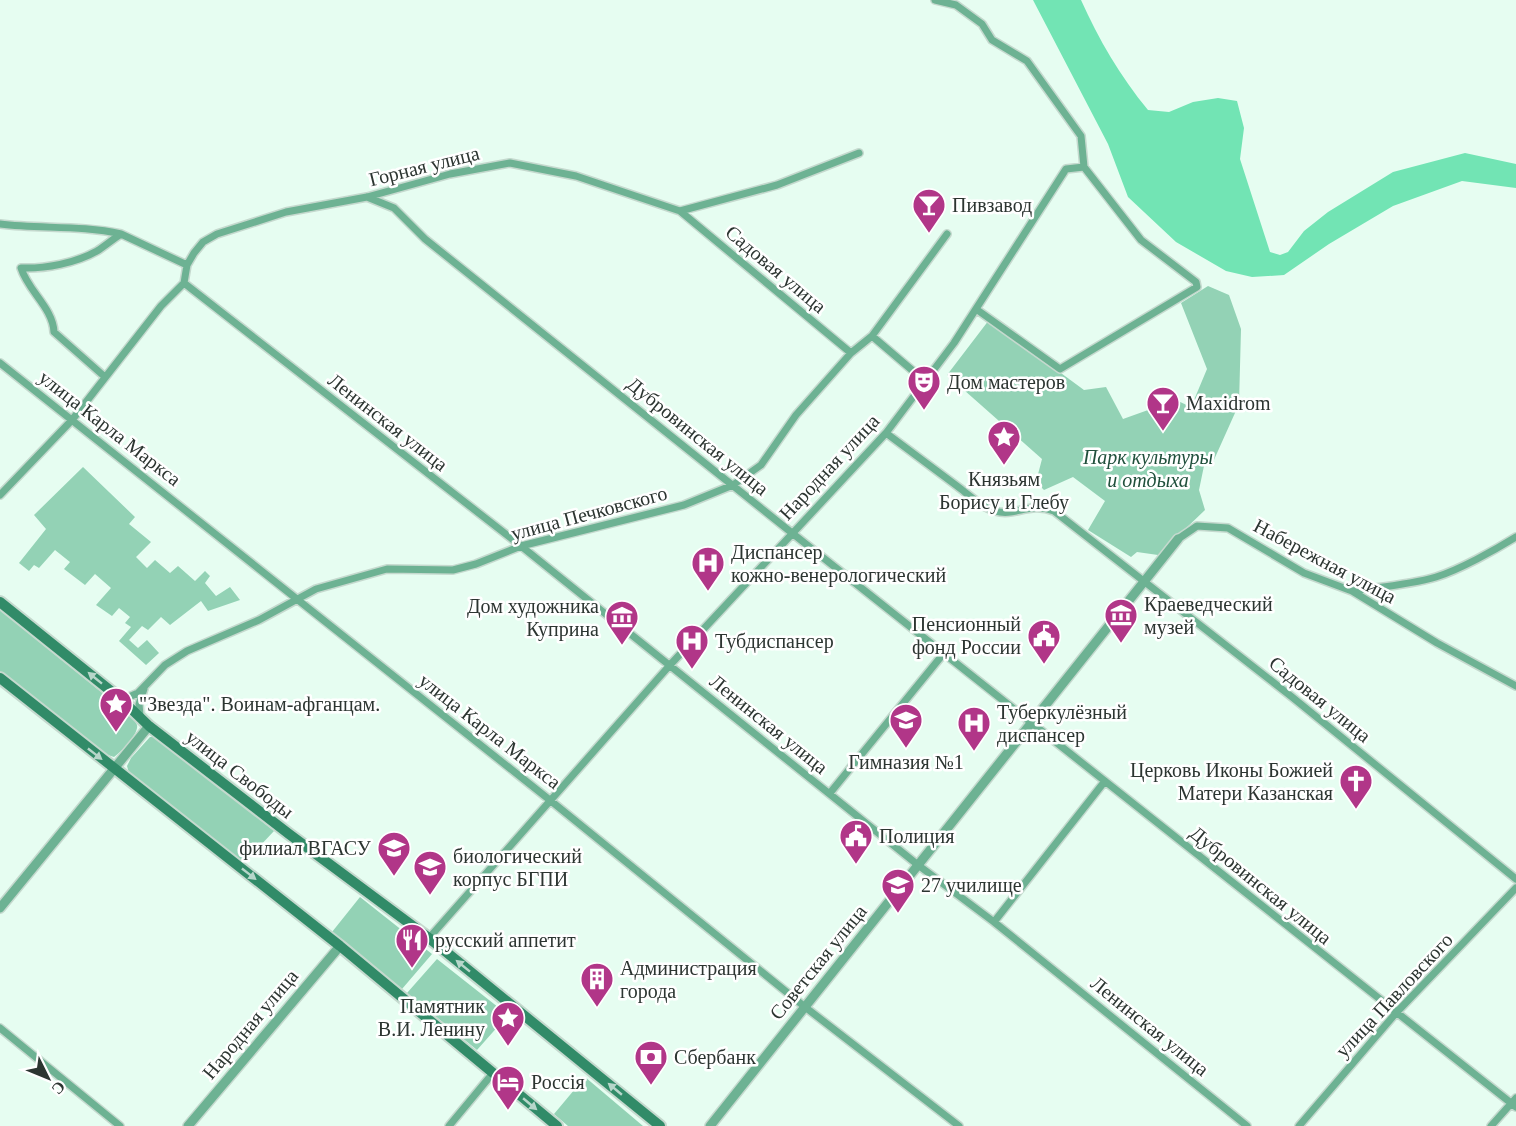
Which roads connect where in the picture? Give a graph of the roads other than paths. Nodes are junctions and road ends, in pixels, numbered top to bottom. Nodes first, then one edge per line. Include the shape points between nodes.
1 (935, 0) edge
2 (860, 153) dead end
3 (1084, 167) junction
4 (367, 197) junction
5 (680, 211) junction
6 (0, 224) edge
7 (121, 234) junction
8 (947, 234) dead end
9 (187, 265) junction
10 (184, 283) junction
11 (976, 309) junction
12 (872, 336) junction
13 (851, 353) junction
14 (0, 363) edge
15 (105, 377) junction
16 (926, 382) junction
17 (72, 420) junction
18 (886, 433) junction
19 (734, 486) junction
20 (0, 495) edge
21 (792, 533) junction
22 (1516, 537) edge
23 (1178, 540) joint
24 (521, 546) junction
25 (1145, 582) junction
26 (1352, 591) junction
27 (298, 600) junction
28 (0, 602) edge
29 (944, 653) junction
30 (670, 665) junction
31 (0, 678) edge
32 (148, 682) junction
33 (1516, 686) edge
34 (122, 700) junction
35 (140, 717) junction
36 (1032, 723) junction
37 (150, 726) junction
38 (115, 768) junction
39 (1105, 781) junction
40 (830, 794) junction
41 (551, 801) junction
42 (918, 865) junction
43 (1516, 879) edge
44 (1516, 888) edge
45 (0, 908) edge
46 (994, 922) junction
47 (429, 938) junction
48 (340, 946) junction
49 (805, 1007) junction
50 (1396, 1013) junction
51 (0, 1028) edge
52 (493, 1073) junction
53 (1514, 1103) edge
54 (120, 1126) edge
55 (188, 1126) edge
56 (449, 1126) edge
57 (556, 1126) edge
58 (660, 1126) edge
59 (710, 1126) edge
60 (959, 1126) edge
61 (1247, 1126) edge
62 (1299, 1126) edge
63 (1491, 1126) edge

1 - 3 street via 956,5 982,24 992,40 1027,61 1081,136
2 - 5 street via 777,185
3 - 11 street, Народная улица via 1066,169
3 - 11 street via 1141,240 1196,282 1197,287 1060,369
4 - 5 street, Горная улица via 450,174 510,163 576,176
4 - 9 street, Горная улица via 286,212 217,234 203,242
4 - 19 street, Дубровинская улица via 394,208 426,239
5 - 13 street, Садовая улица
6 - 7 street via 87,228
7 - 9 street
7 - 15 street via 96,252 71,261 21,268 24,279 54,321 54,332
8 - 12 street, улица Печковского
9 - 10 street, Горная улица
10 - 15 street
10 - 24 street, Ленинская улица
11 - 16 street, Народная улица
12 - 13 street, улица Печковского
12 - 16 street
13 - 19 street, улица Печковского via 796,415 761,465
14 - 17 street, улица Карла Маркса
15 - 17 street
16 - 18 street, Народная улица
17 - 20 street
17 - 27 street, улица Карла Маркса
18 - 21 street, Народная улица
18 - 25 street, Садовая улица via 996,511 1033,507 1054,512
19 - 21 street, Дубровинская улица
19 - 24 street, улица Печковского via 684,505
21 - 29 street, Дубровинская улица
21 - 30 street, Народная улица
22 - 26 street via 1437,577
23 - 25 street, Советская улица
23 - 26 street, Набережная улица via 1197,526 1228,528 1304,573
24 - 27 street, улица Печковского via 453,570 387,569 316,589
24 - 30 street, Ленинская улица
25 - 36 street, Советская улица
25 - 43 street, Садовая улица
26 - 33 street, Набережная улица via 1437,644
27 - 32 street, улица Печковского via 187,651
27 - 41 street, улица Карла Маркса
34 -> 28 main road, улица Свободы
29 - 36 street, Дубровинская улица
29 - 40 street
30 - 40 street, Ленинская улица
30 - 41 street, Народная улица
31 -> 38 main road
32 - 34 street, улица Печковского via 138,693
32 - 35 street via 140,696
34 - 35 main road, улица Свободы
35 - 37 main road, улица Свободы
36 - 39 street, Дубровинская улица
36 - 42 street, Советская улица
37 - 38 street
37 - 47 main road, улица Свободы
38 - 45 street
38 -> 48 main road
39 - 46 street
39 - 50 street, Дубровинская улица
40 - 42 street, Ленинская улица
41 - 47 street, Народная улица
41 - 49 street, улица Карла Маркса
42 - 46 street, Ленинская улица
42 - 49 street, Советская улица
44 - 50 street, улица Павловского
46 - 61 street, Ленинская улица
58 -> 47 main road, улица Свободы
48 - 52 main road
48 - 55 street, Народная улица
49 - 59 street, Советская улица
49 - 60 street, улица Карла Маркса
50 - 53 street, Дубровинская улица
50 - 62 street, улица Павловского
51 - 54 street
52 - 56 street
52 -> 57 main road
53 - 63 street

